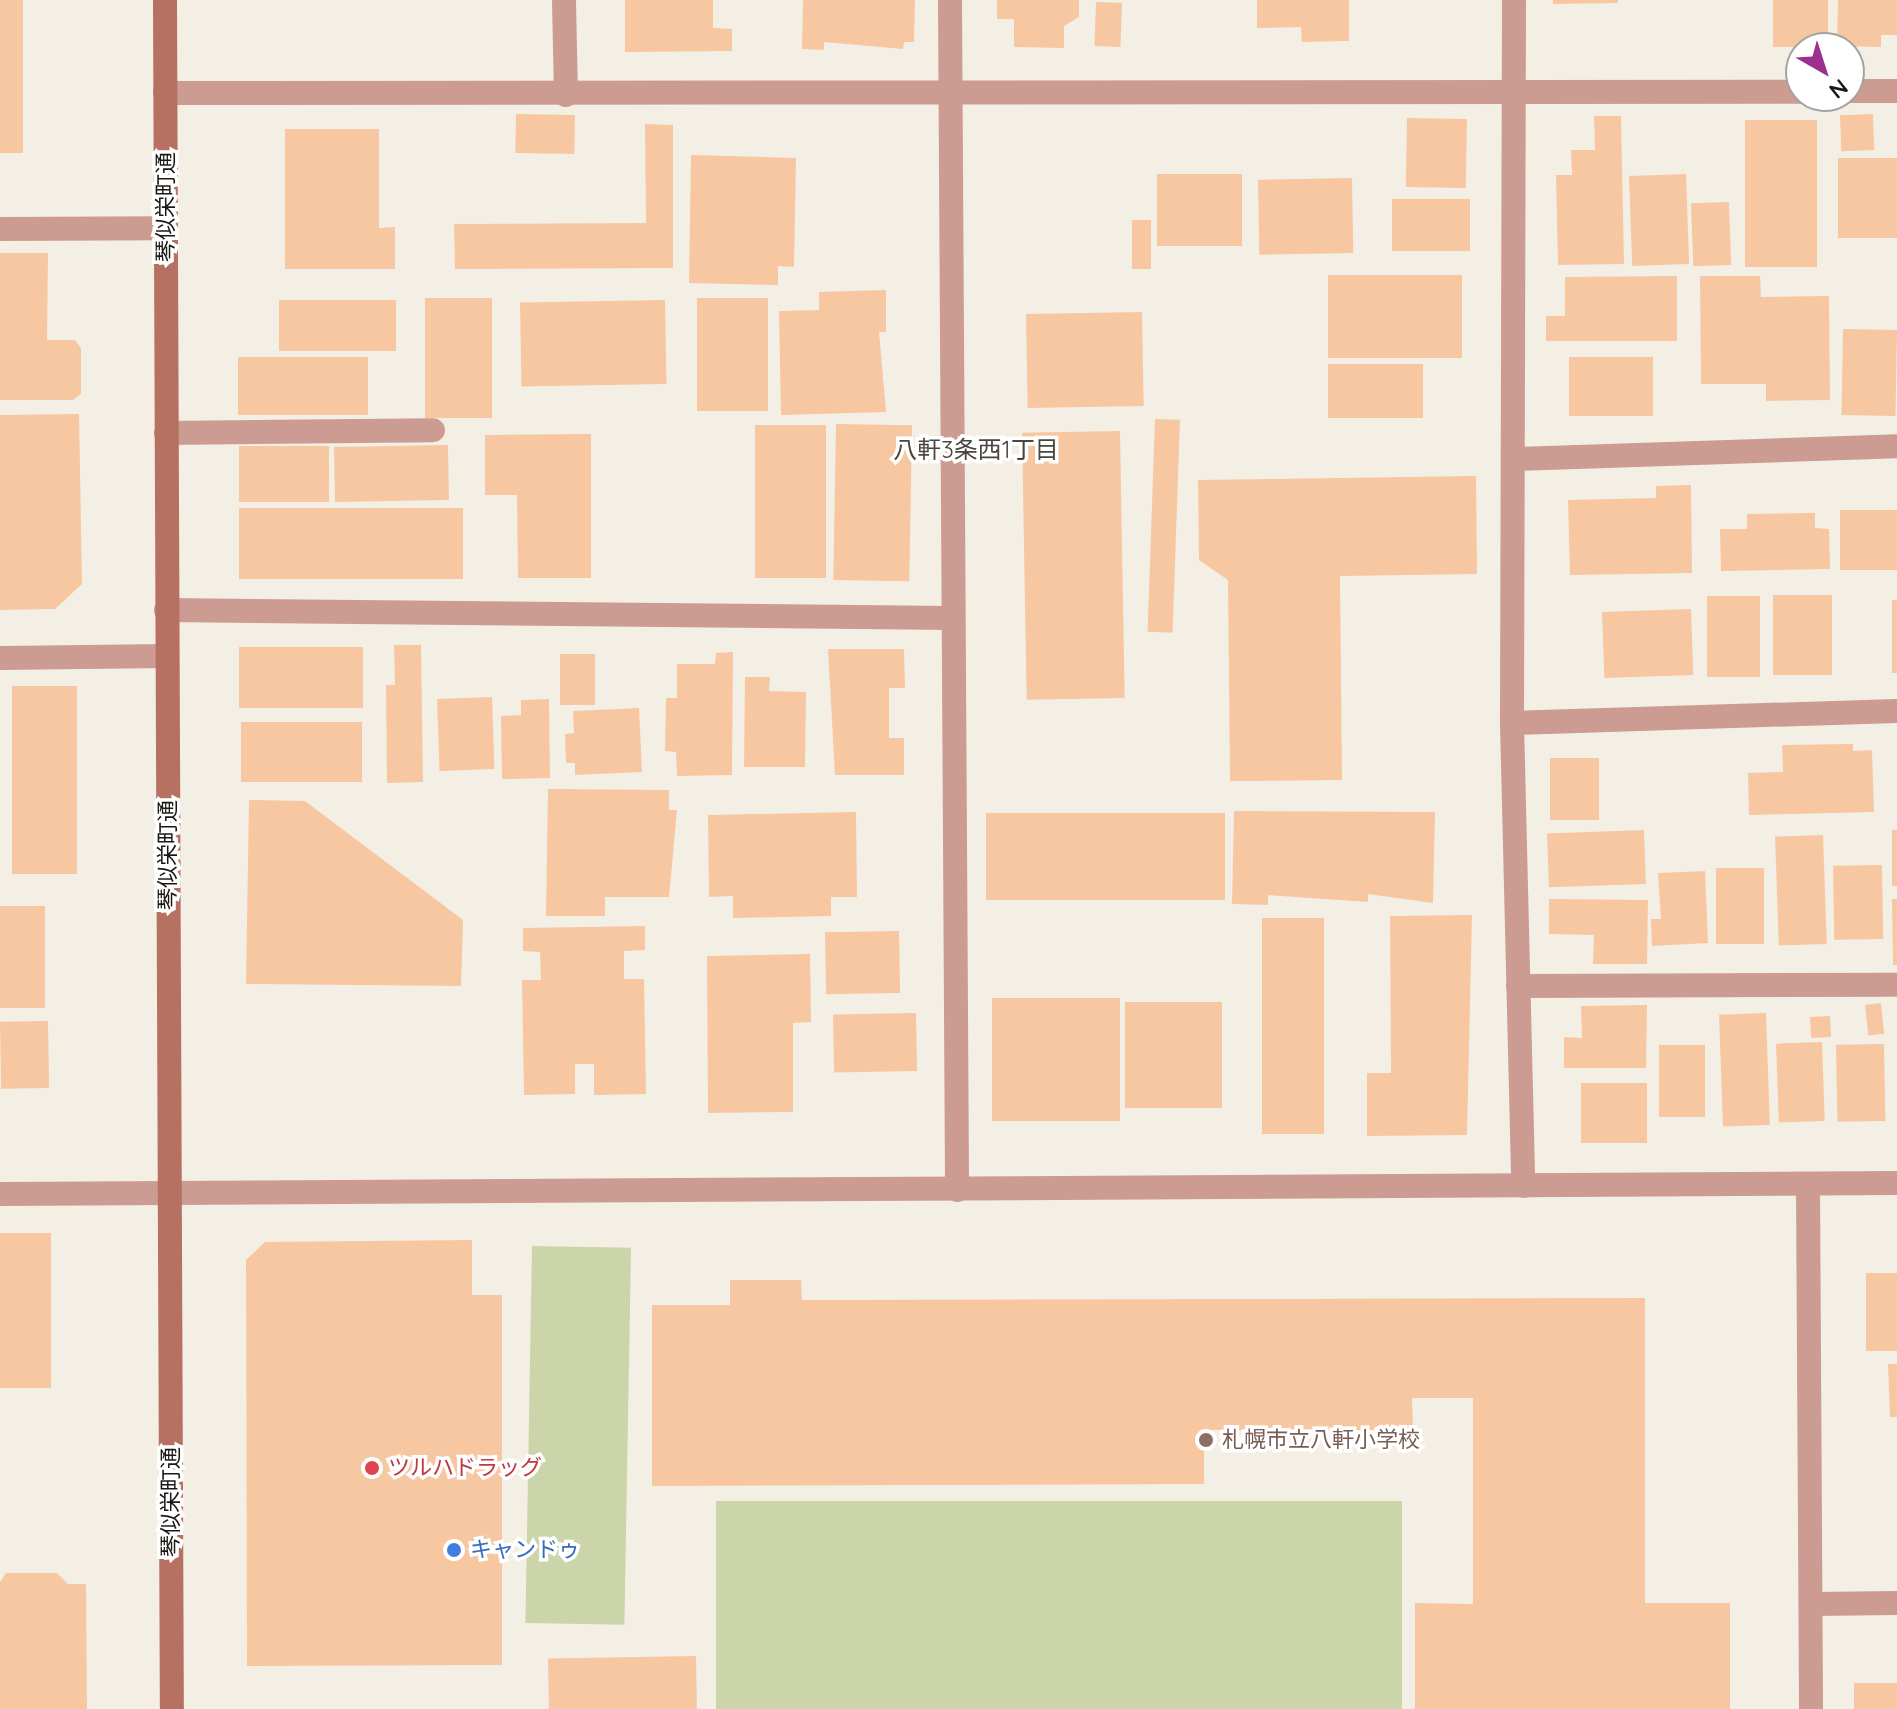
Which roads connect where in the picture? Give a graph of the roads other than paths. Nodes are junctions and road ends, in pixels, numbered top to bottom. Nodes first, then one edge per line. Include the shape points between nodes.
1 (165, 0) edge
2 (564, 0) edge
3 (950, 0) edge
4 (1514, 0) edge
5 (1865, 91) edge
6 (1897, 91) edge
7 (1785, 92) edge
8 (165, 93) junction
9 (950, 94) junction
10 (566, 95) junction
11 (1515, 96) junction
12 (166, 228) junction
13 (0, 229) edge
14 (433, 430) dead end
15 (166, 433) junction
16 (1897, 446) edge
17 (1513, 459) junction
18 (166, 610) junction
19 (953, 618) junction
20 (167, 656) junction
21 (0, 658) edge
22 (1897, 711) edge
23 (1512, 723) junction
24 (1897, 985) edge
25 (1518, 986) junction
26 (1897, 1183) edge
27 (1808, 1184) junction
28 (1523, 1186) junction
29 (957, 1190) junction
30 (169, 1193) junction
31 (0, 1194) edge
32 (1897, 1603) edge
33 (1812, 1604) junction
34 (172, 1709) edge
35 (1811, 1709) edge

1 - 8 main road, 琴似栄町通
2 - 10 street
3 - 9 street
4 - 11 street
5 - 6 street
7 - 11 street
8 - 10 street
8 - 12 main road, 琴似栄町通
9 - 10 street
9 - 11 street
9 - 19 street
11 - 17 street
12 - 13 street
12 - 15 main road, 琴似栄町通
14 - 15 street
15 - 18 main road, 琴似栄町通
16 - 17 street
17 - 23 street
18 - 19 street
18 - 20 main road, 琴似栄町通
19 - 29 street
20 - 21 street
20 - 30 main road, 琴似栄町通
22 - 23 street
23 - 25 street
24 - 25 street
25 - 28 street
26 - 27 street
27 - 28 street
27 - 33 street
28 - 29 street
29 - 30 street
30 - 31 street
30 - 34 main road, 琴似栄町通
32 - 33 street
33 - 35 street

